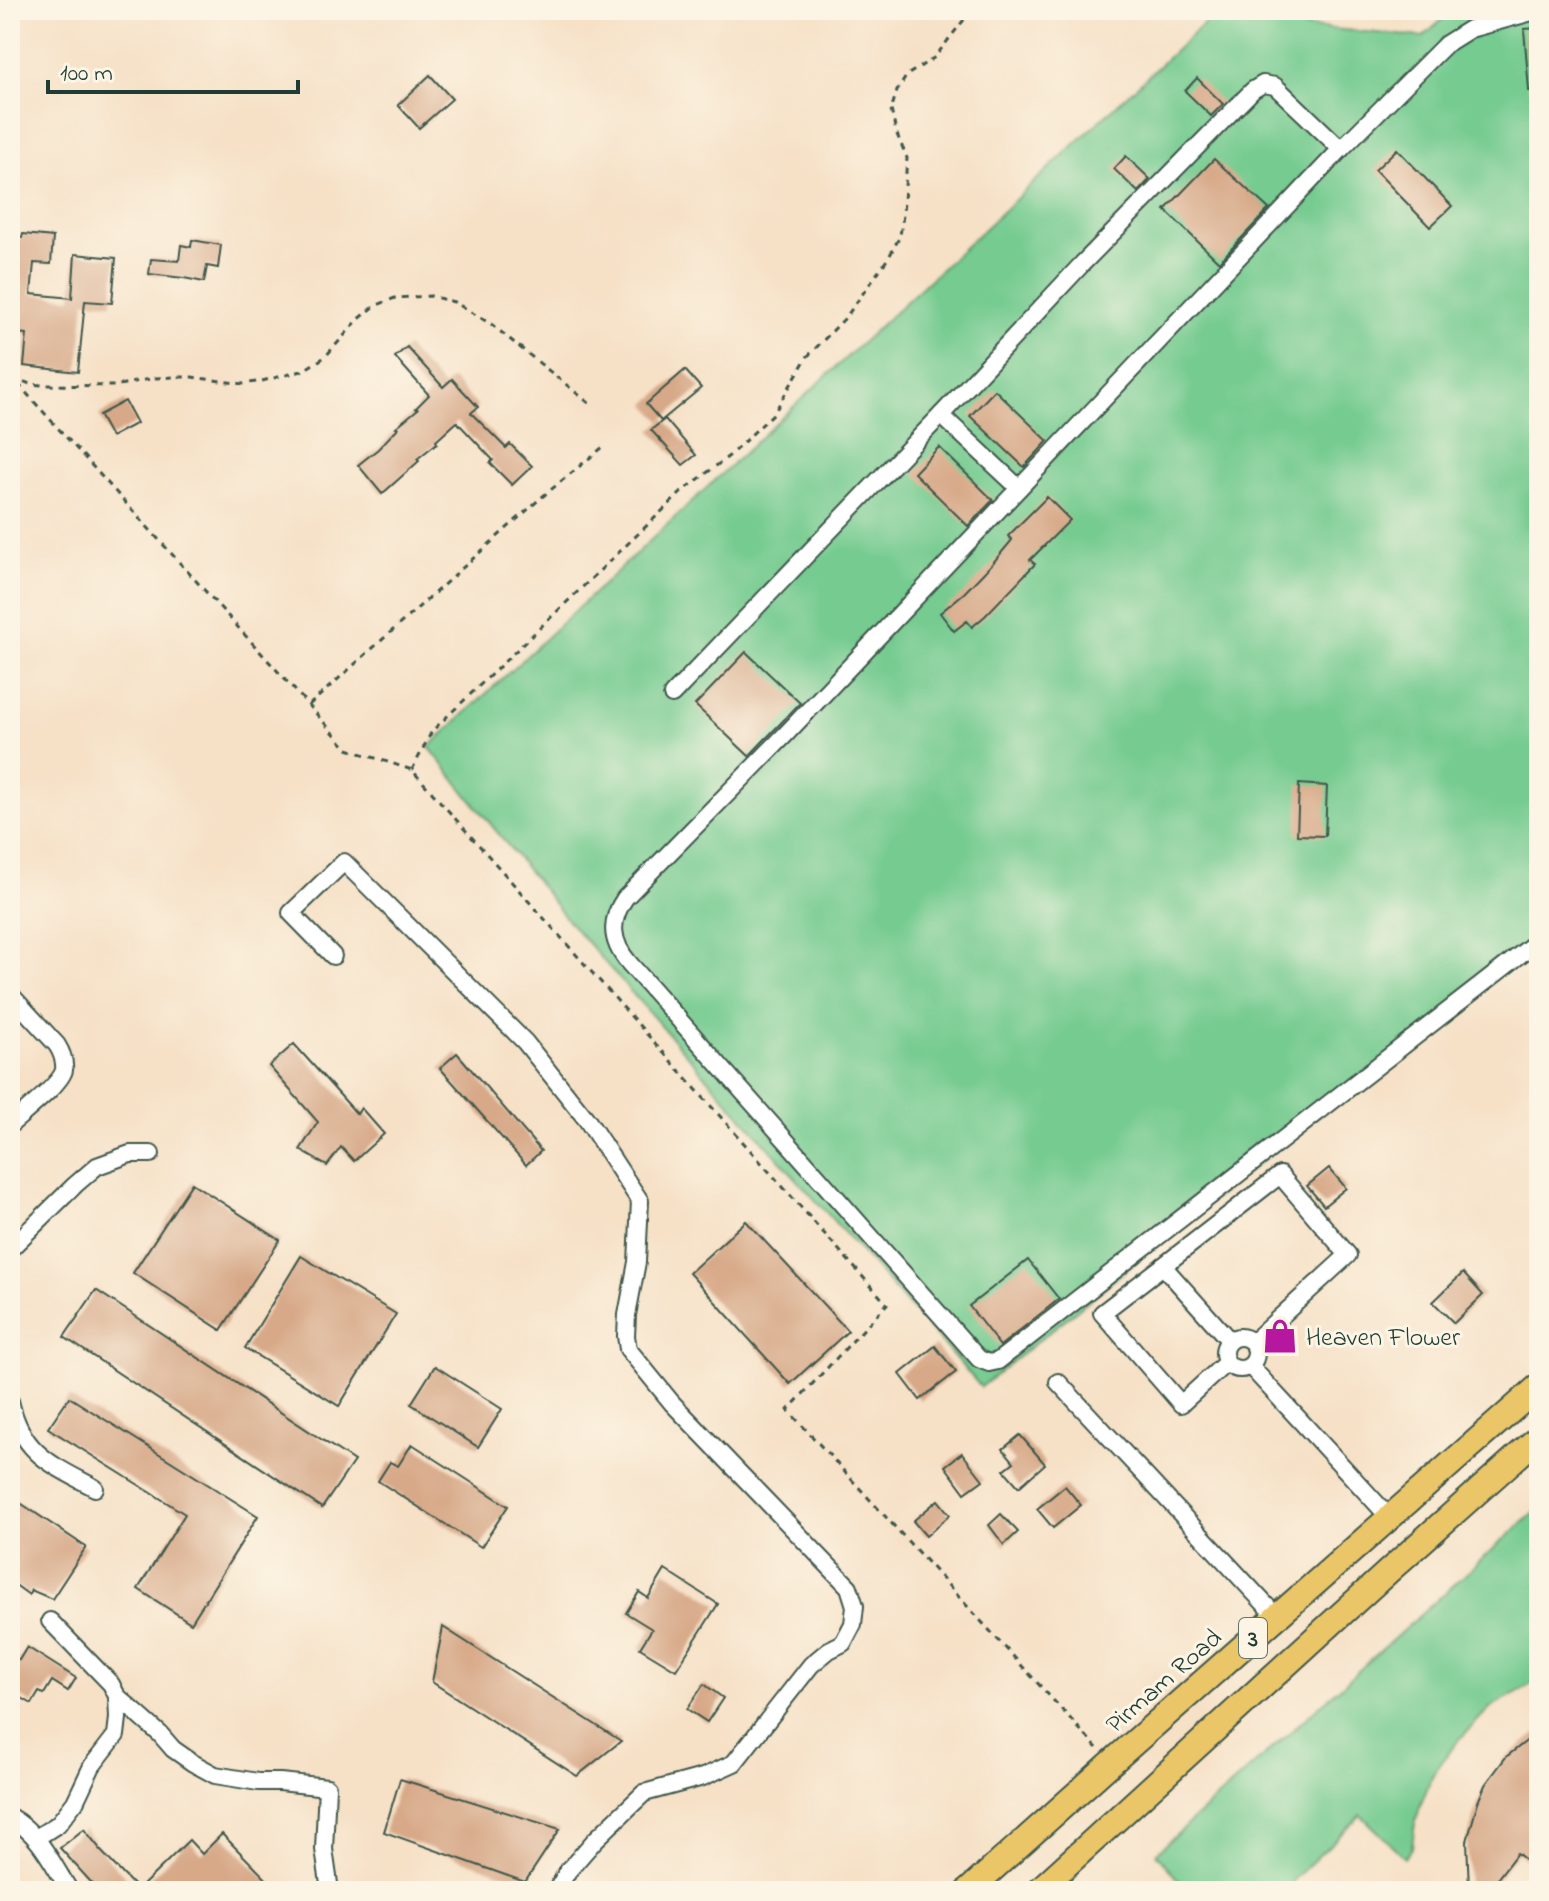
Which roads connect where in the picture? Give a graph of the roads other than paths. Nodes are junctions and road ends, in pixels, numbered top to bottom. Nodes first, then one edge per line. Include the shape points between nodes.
1 (1539, 10) edge
2 (1341, 149) junction
3 (941, 415) junction
4 (1019, 488) junction
5 (672, 695) dead end
6 (1539, 940) edge
7 (333, 956) dead end
8 (10, 994) edge
9 (10, 1125) edge
10 (151, 1154) dead end
11 (10, 1249) edge
12 (1163, 1266) junction
13 (1229, 1340) junction
14 (1253, 1342) junction
15 (1227, 1362) junction
16 (1250, 1366) junction
17 (1058, 1382) dead end
18 (1539, 1386) edge
19 (10, 1401) edge
20 (1539, 1437) edge
21 (95, 1488) dead end
22 (1389, 1517) junction
23 (1277, 1617) junction
24 (50, 1621) dead end
25 (117, 1696) junction
26 (10, 1817) edge
27 (36, 1838) junction
28 (70, 1891) edge
29 (330, 1891) edge
30 (556, 1891) edge
31 (968, 1891) edge
32 (1038, 1891) edge

1 - 2 street via 1470,29 1446,44
2 - 3 street via 1275,86 1256,88
2 - 4 street
3 - 4 street
3 - 5 street
4 - 6 street via 625,898 614,925 618,950 979,1359 998,1361
7 - 30 street via 291,913 344,862 534,1053 587,1120 640,1201 628,1349 672,1403 849,1587 855,1606 843,1643 811,1665 734,1763 644,1793 595,1840
8 - 9 street via 57,1045 64,1066 60,1079
10 - 11 street via 130,1154 97,1166
12 - 13 street
12 - 14 street via 1280,1175 1348,1255
12 - 15 street via 1102,1313 1181,1404
13 - 14 street via 1244,1337
13 - 15 street via 1224,1348
14 - 16 street via 1256,1355
15 - 16 street via 1235,1368
16 - 22 street
17 - 23 street
18 - 22 highway, Pirmam Road / 3
19 - 21 street via 19,1430 35,1451
20 - 32 highway, 3
22 - 23 highway, Pirmam Road / 3
23 - 31 highway, Pirmam Road / 3
24 - 25 street
25 - 27 street via 116,1735 58,1824
25 - 29 street via 173,1749 215,1775 327,1787 324,1849
26 - 27 street
27 - 28 street

